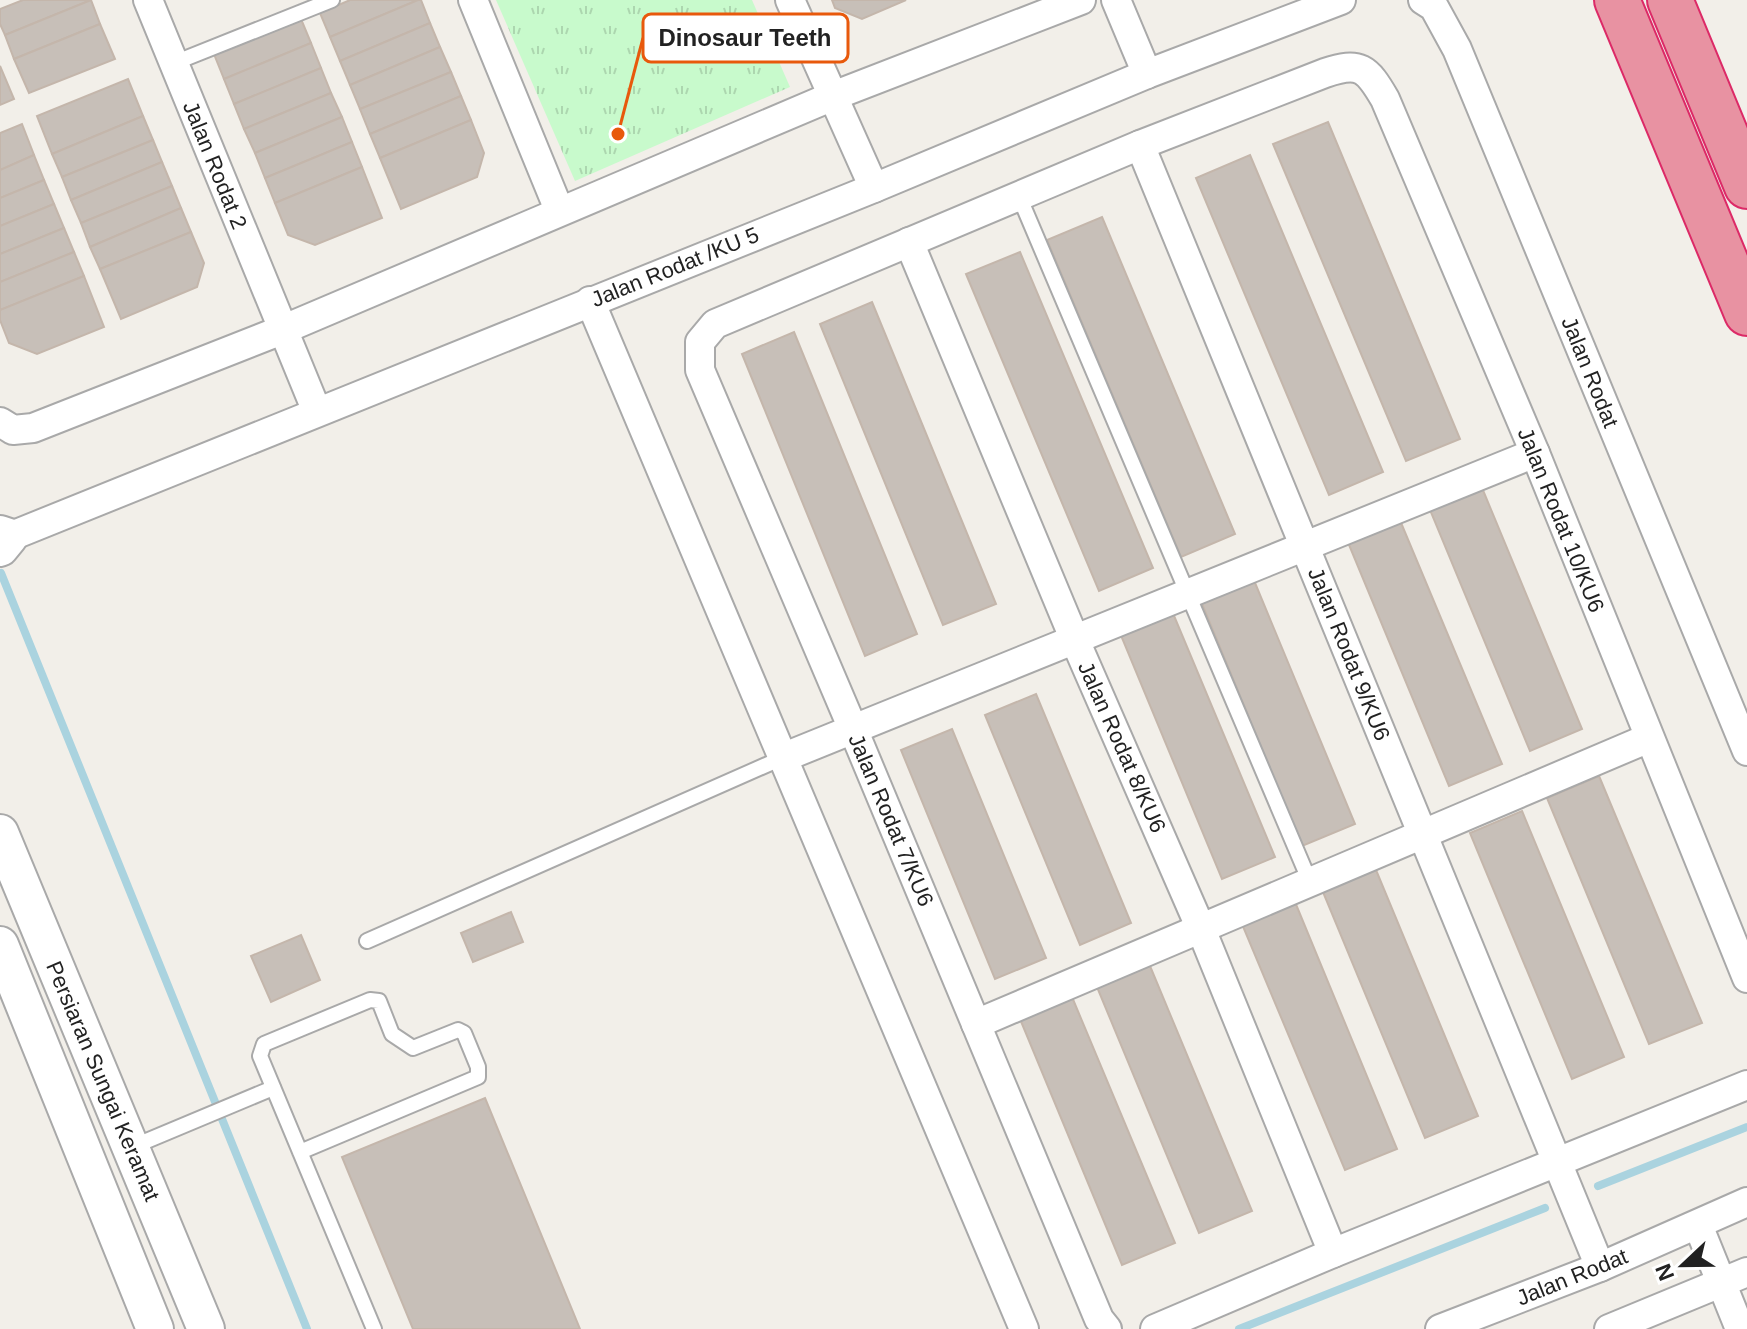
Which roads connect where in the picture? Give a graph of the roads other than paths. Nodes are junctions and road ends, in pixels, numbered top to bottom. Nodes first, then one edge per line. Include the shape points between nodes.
1 (148, 0) edge
2 (332, 0) edge
3 (473, 0) edge
4 (790, 0) edge
5 (1081, 0) edge
6 (1116, 0) edge
7 (1341, 0) edge
8 (1423, 0) edge
9 (1617, 0) edge
10 (1670, 0) edge
11 (174, 63) junction
12 (1147, 74) junction
13 (833, 96) junction
14 (1140, 145) junction
15 (1747, 186) edge
16 (874, 188) junction
17 (1019, 196) junction
18 (559, 210) junction
19 (909, 242) junction
20 (590, 301) junction
21 (1747, 313) edge
22 (282, 330) junction
23 (317, 412) junction
24 (0, 422) edge
25 (1535, 453) junction
26 (3, 540) edge
27 (1304, 545) junction
28 (1186, 593) junction
29 (1074, 638) junction
30 (853, 729) junction
31 (1649, 738) junction
32 (1747, 751) edge
33 (782, 758) junction
34 (0, 833) edge
35 (1424, 833) junction
36 (1310, 882) junction
37 (1201, 929) junction
38 (367, 941) dead end
39 (0, 945) edge
40 (1747, 978) edge
41 (976, 1024) junction
42 (1747, 1085) edge
43 (273, 1088) junction
44 (132, 1149) junction
45 (300, 1152) junction
46 (1559, 1163) junction
47 (1747, 1202) edge
48 (104, 1203) junction
49 (1698, 1225) junction
50 (1333, 1253) junction
51 (1600, 1267) junction
52 (1734, 1277) edge
53 (1103, 1324) edge
54 (155, 1329) edge
55 (206, 1329) edge
56 (374, 1329) edge
57 (1024, 1329) edge
58 (1155, 1329) edge
59 (1440, 1329) edge
60 (1609, 1329) edge
61 (1740, 1329) edge

1 - 11 street, Jalan Rodat 2
2 - 11 lane
3 - 18 street
4 - 13 street
5 - 13 street
6 - 12 street
7 - 12 street, Jalan Rodat /KU 5
8 - 32 street, Jalan Rodat via 1434,7 1457,49
9 - 21 highway
10 - 15 highway
11 - 22 street, Jalan Rodat 2
12 - 16 street, Jalan Rodat /KU 5
13 - 16 street
13 - 18 street
14 - 17 street
14 - 25 street, Jalan Rodat 10/KU6 via 1347,65 1361,70 1385,99
14 - 27 street, Jalan Rodat 9/KU6
16 - 20 street, Jalan Rodat /KU 5
17 - 19 street
17 - 28 lane
18 - 22 street
19 - 29 street, Jalan Rodat 8/KU6
19 - 30 street, Jalan Rodat 7/KU6 via 715,324 700,342 700,370
20 - 23 street, Jalan Rodat /KU 5
20 - 33 street
22 - 23 street, Jalan Rodat 2
22 - 24 street via 33,428 13,430
23 - 26 street, Jalan Rodat /KU 5
25 - 27 street
25 - 31 street, Jalan Rodat 10/KU6
27 - 28 street
27 - 35 street, Jalan Rodat 9/KU6
28 - 29 street
28 - 36 lane
29 - 30 street
29 - 37 street, Jalan Rodat 8/KU6
30 - 33 street
30 - 41 street, Jalan Rodat 7/KU6
31 - 35 street
31 - 40 street, Jalan Rodat 10/KU6
33 - 38 lane
33 - 57 street
34 - 44 street, Persiaran Sungai Keramat
35 - 36 street
35 - 46 street, Jalan Rodat 9/KU6
36 - 37 street
37 - 41 street
37 - 50 street, Jalan Rodat 8/KU6
39 - 48 street, Persiaran Sungai Keramat
41 - 53 street, Jalan Rodat 7/KU6
42 - 46 street
43 - 44 lane
43 - 45 lane
43 - 45 lane via 260,1056 264,1044 370,1000 379,1001 392,1034 413,1048 458,1030 469,1044 478,1077
44 - 48 street via 140,1192 135,1212 124,1217
44 - 55 street, Persiaran Sungai Keramat
45 - 56 lane
46 - 50 street
46 - 51 street, Jalan Rodat 9/KU6
47 - 49 street, Jalan Rodat
48 - 54 street, Persiaran Sungai Keramat
49 - 51 street, Jalan Rodat
49 - 52 street
50 - 58 street
51 - 59 street, Jalan Rodat
52 - 60 street
52 - 61 street

